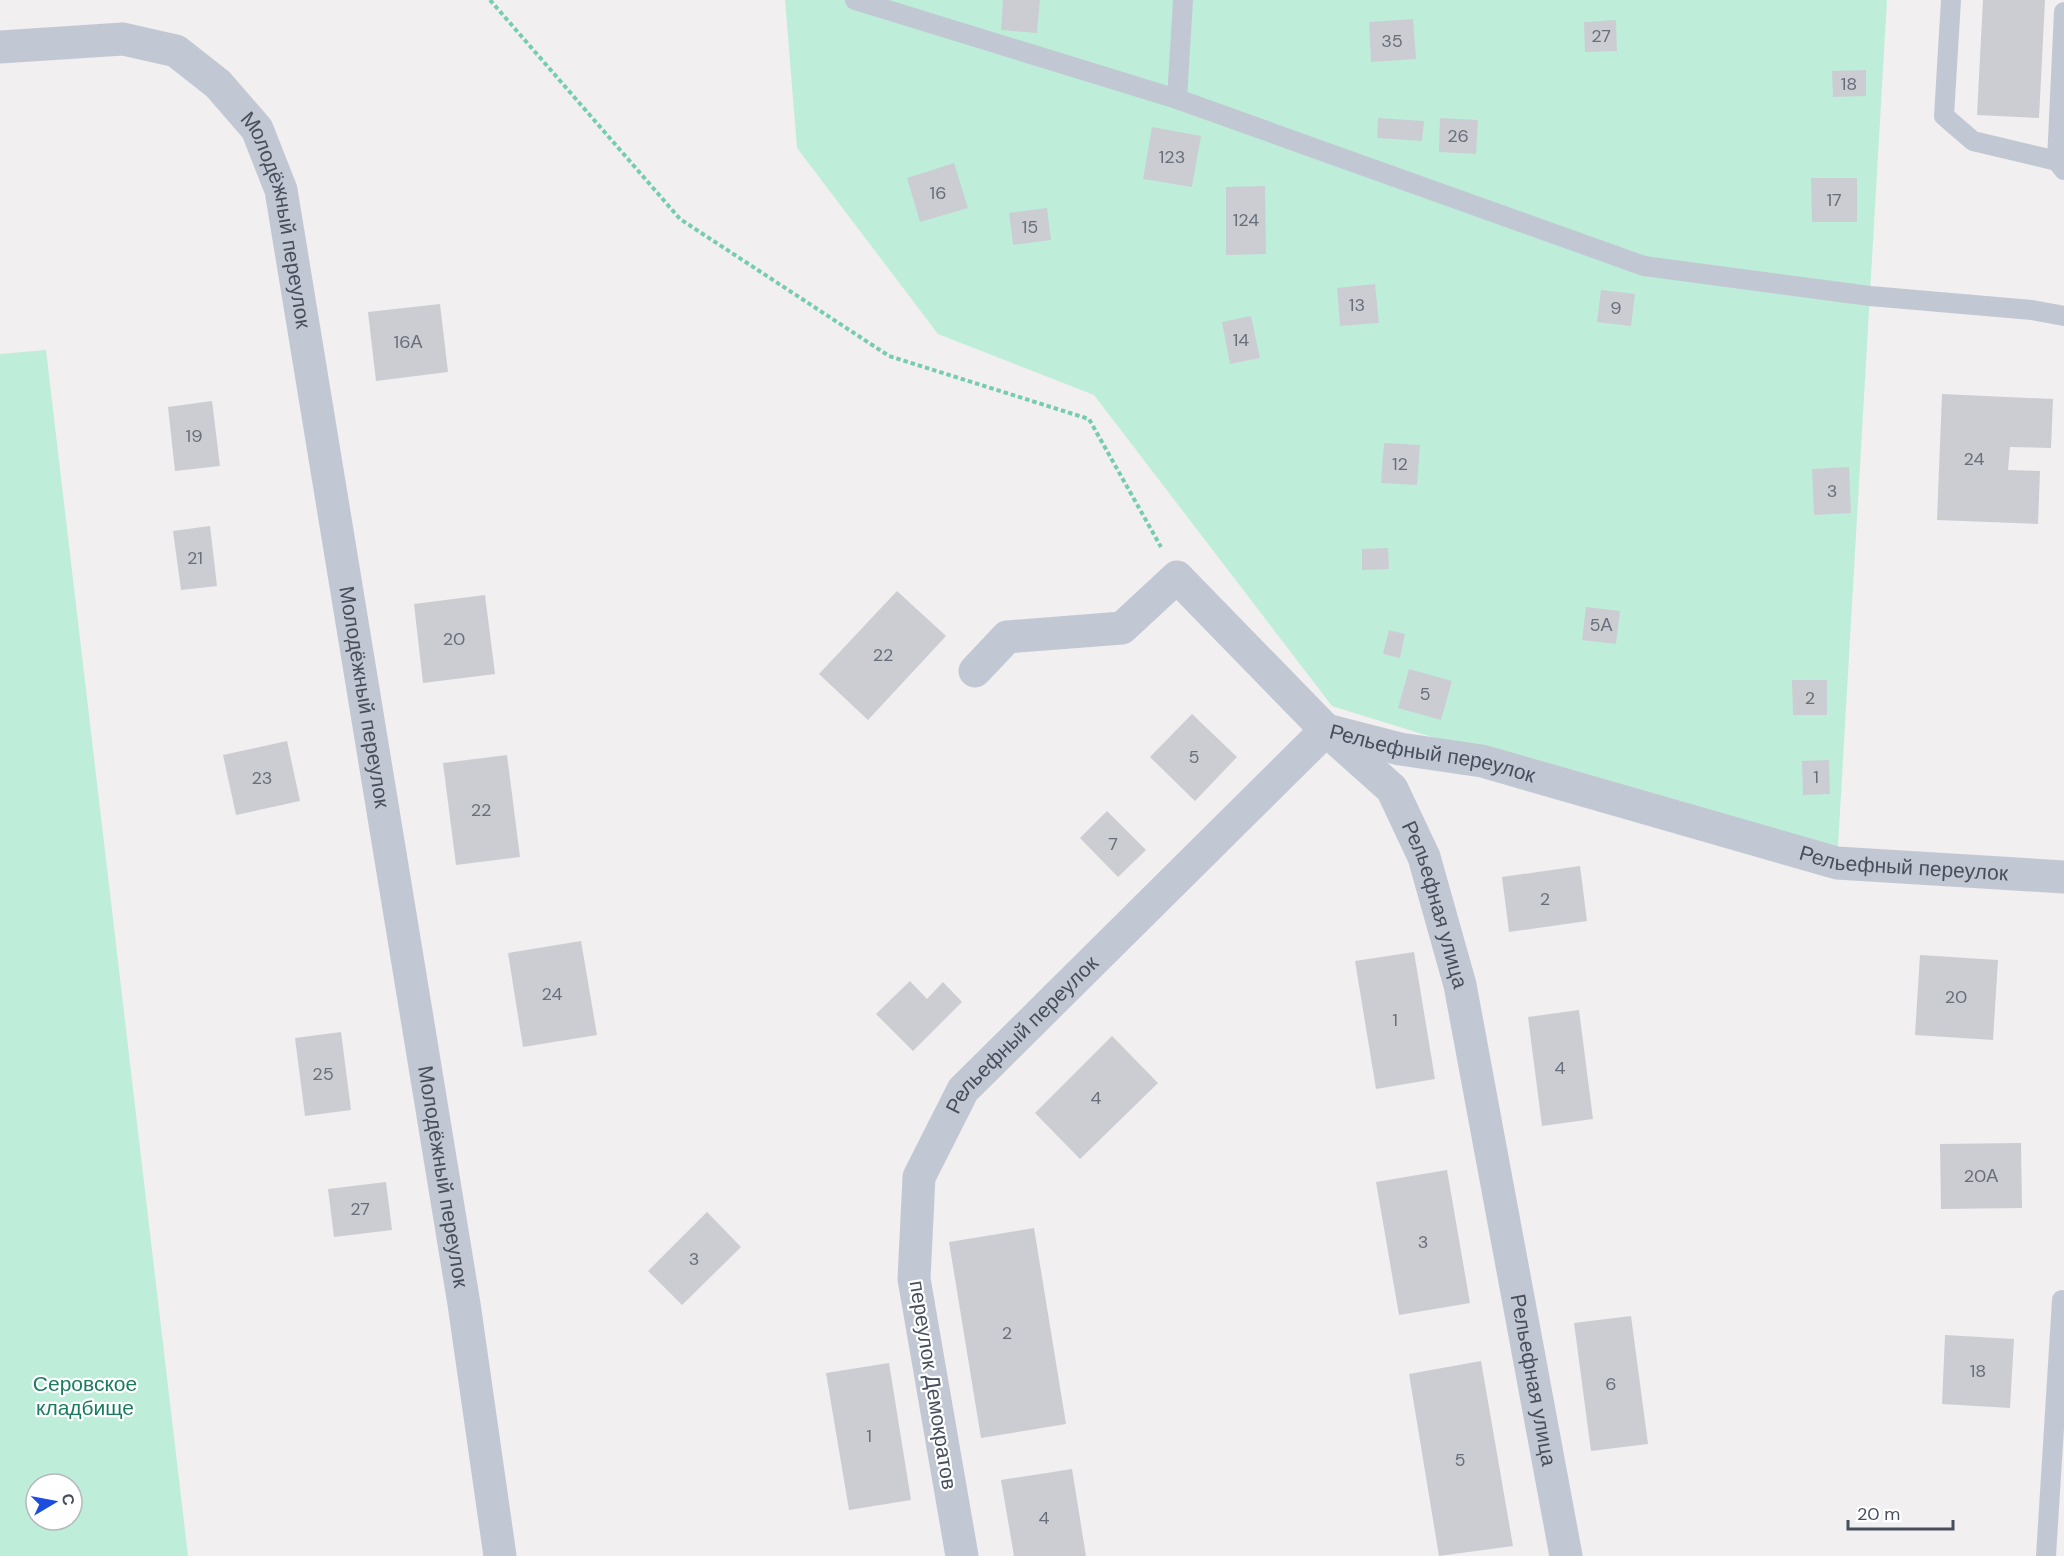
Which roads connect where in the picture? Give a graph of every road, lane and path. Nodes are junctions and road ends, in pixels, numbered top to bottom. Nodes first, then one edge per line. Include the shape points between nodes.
1 (490, 0) edge
2 (855, 0) edge
3 (1183, 0) edge
4 (1951, 0) edge
5 (2064, 12) edge
6 (0, 47) edge
7 (1177, 99) junction
8 (2060, 166) edge
9 (2064, 316) edge
10 (1178, 577) junction
11 (975, 671) dead end
12 (1326, 730) junction
13 (2064, 877) edge
14 (919, 1177) joint
15 (2062, 1300) dead end
16 (500, 1556) edge
17 (962, 1556) edge
18 (1566, 1556) edge
19 (2046, 1556) edge

1 - 10 path via 680,219 889,356 1089,419
2 - 7 lane
3 - 7 lane
4 - 8 lane via 1944,116 1973,141
5 - 8 lane
6 - 16 street, Молодёжный переулок via 123,39 176,51 218,84 257,129 281,190 464,1304
7 - 9 lane via 1644,266 1870,296
10 - 11 street via 1122,628 1007,637
10 - 12 street, Рельефная улица
12 - 13 street, Рельефный переулок via 1400,749 1482,761 1837,863
12 - 14 street, Рельефный переулок via 963,1090
12 - 18 street, Рельефная улица via 1392,789 1424,857 1460,985
14 - 17 street, переулок Демократов via 914,1280
15 - 19 lane

